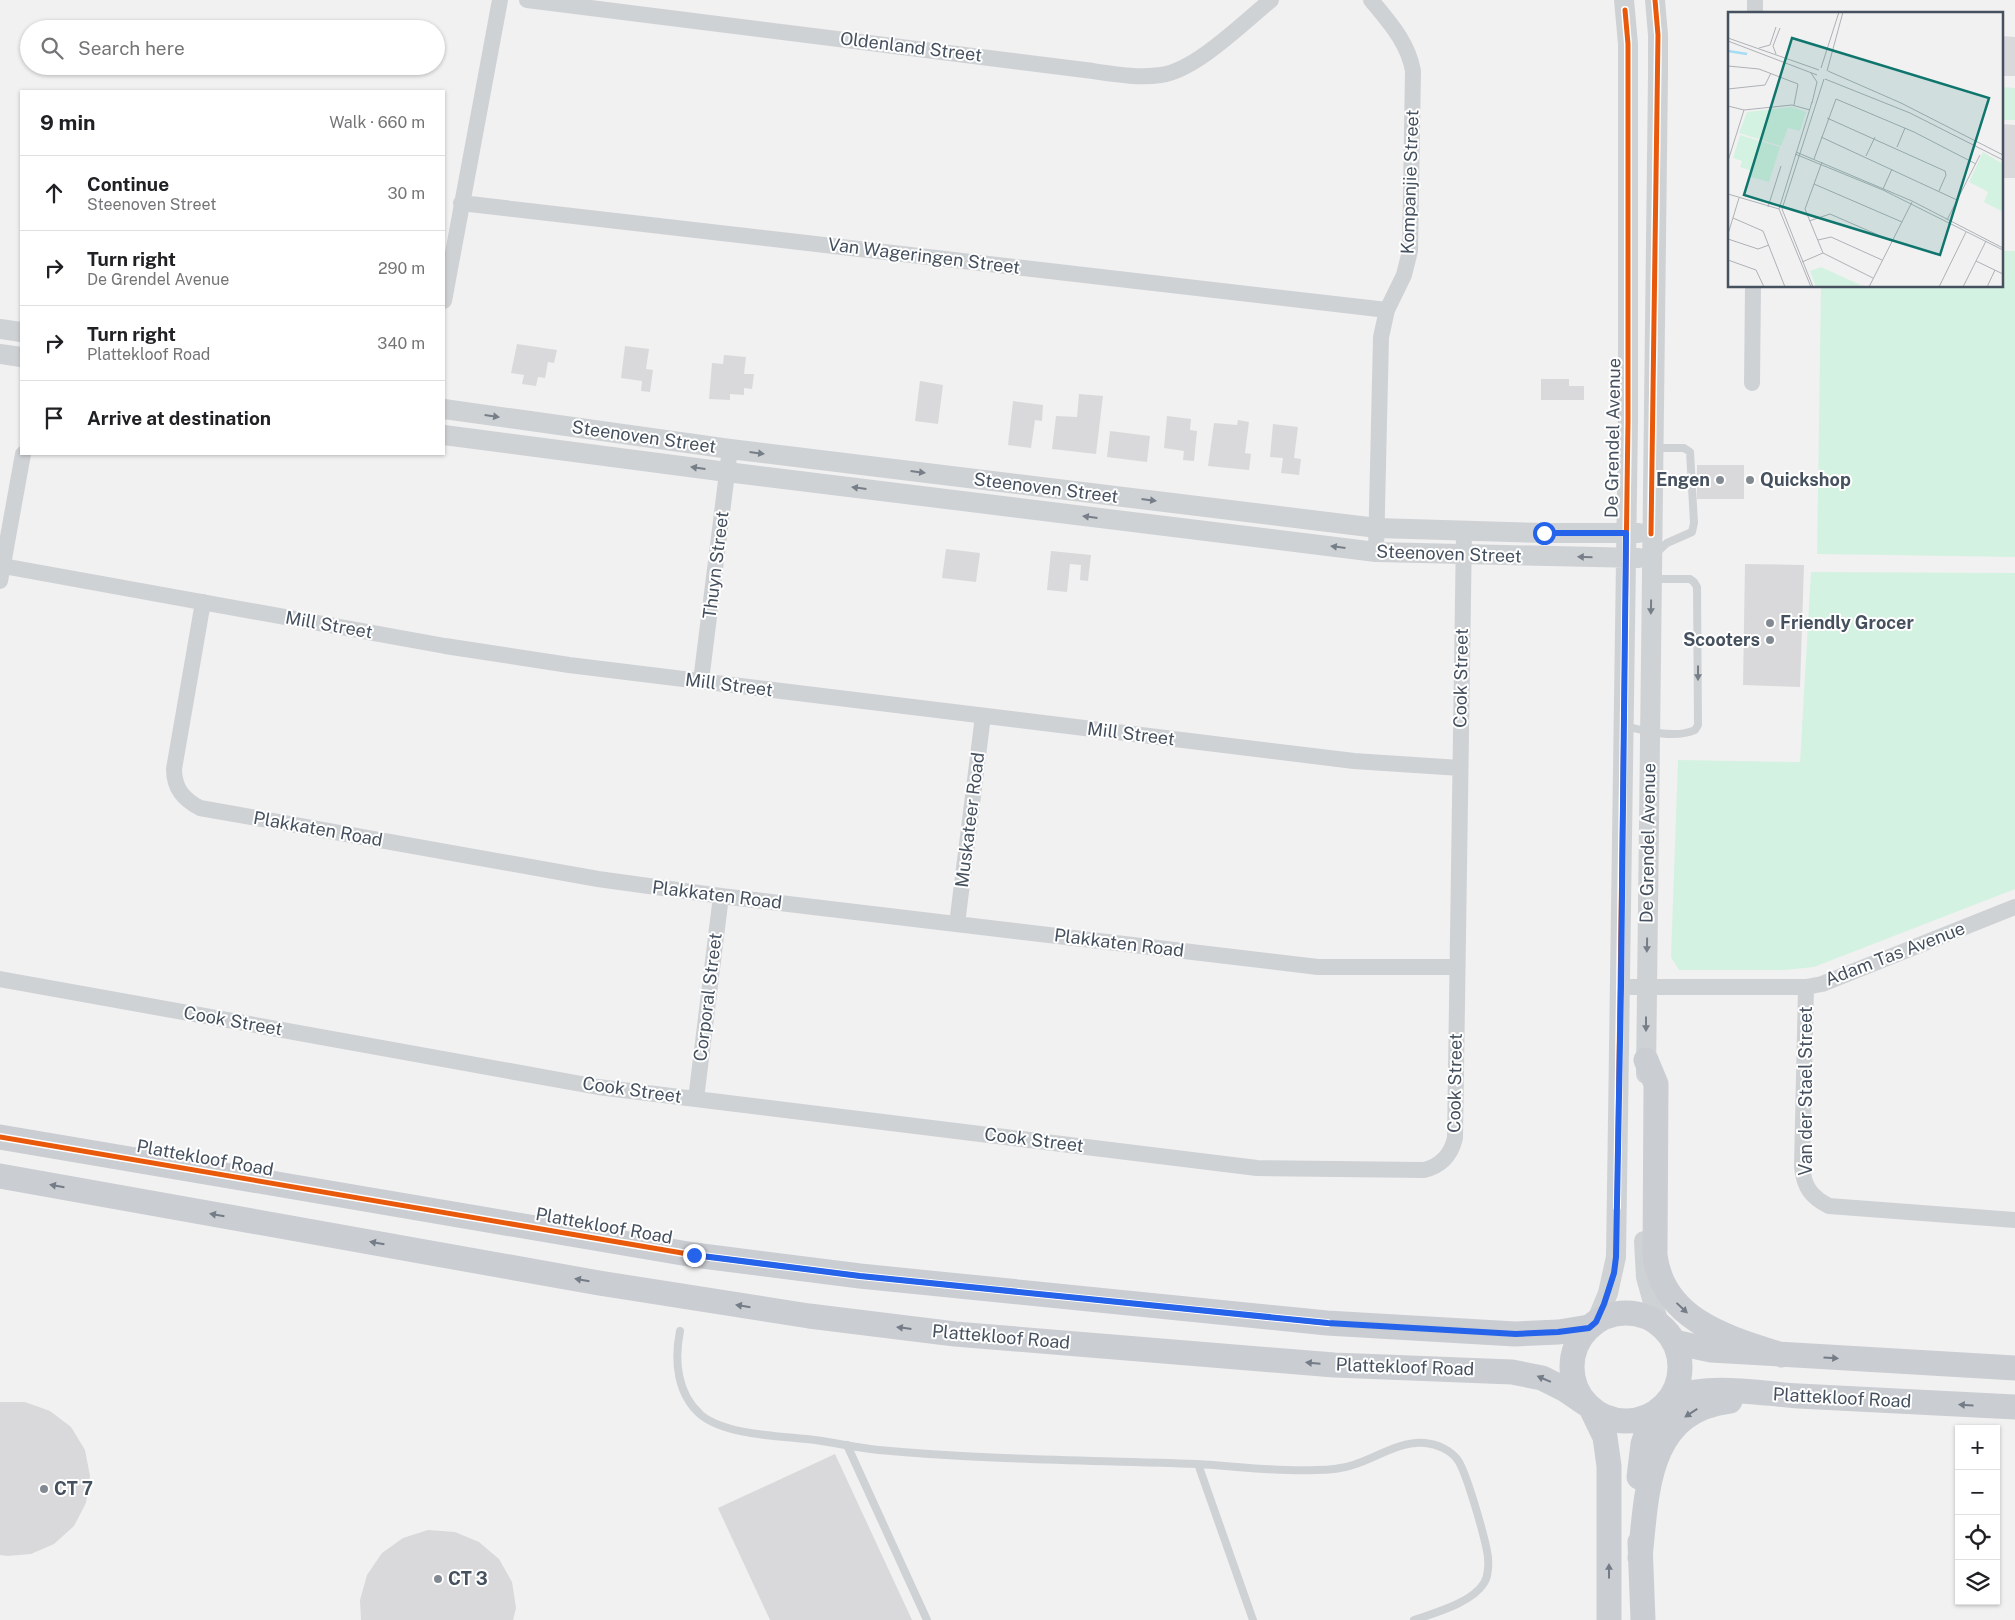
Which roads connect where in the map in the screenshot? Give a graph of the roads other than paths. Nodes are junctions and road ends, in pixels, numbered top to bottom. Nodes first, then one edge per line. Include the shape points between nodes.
1 (500, 0) edge
2 (527, 0) edge
3 (1270, 0) edge
4 (1371, 0) edge
5 (1655, 0) edge
6 (1625, 3) edge
7 (461, 203) junction
8 (1753, 288) edge
9 (445, 295) edge
10 (1387, 310) junction
11 (0, 329) edge
12 (20, 332) edge
13 (0, 354) edge
14 (20, 357) edge
15 (1752, 383) dead end
16 (445, 410) edge
17 (445, 435) edge
18 (1652, 448) junction
19 (730, 449) junction
20 (23, 455) edge
21 (727, 472) junction
22 (1377, 528) junction
23 (1464, 531) junction
24 (1626, 533) junction
25 (1659, 538) junction
26 (1376, 552) junction
27 (1463, 555) junction
28 (1626, 558) junction
29 (1651, 558) junction
30 (1, 573) edge
31 (1651, 579) junction
32 (203, 602) junction
33 (701, 681) junction
34 (983, 716) junction
35 (1624, 726) junction
36 (1650, 732) junction
37 (1460, 768) junction
38 (721, 896) junction
39 (2015, 907) edge
40 (957, 924) junction
41 (1457, 967) junction
42 (0, 979) edge
43 (1621, 987) junction
44 (1806, 987) junction
45 (1646, 988) junction
46 (1646, 1060) junction
47 (696, 1099) junction
48 (0, 1137) edge
49 (0, 1176) edge
50 (2015, 1220) edge
51 (1592, 1325) junction
52 (680, 1331) dead end
53 (1666, 1333) junction
54 (1782, 1355) junction
55 (2015, 1368) edge
56 (1772, 1394) junction
57 (1671, 1397) junction
58 (1589, 1407) junction
59 (2015, 1407) edge
60 (1653, 1414) junction
61 (848, 1445) junction
62 (1198, 1464) junction
63 (1640, 1558) junction
64 (927, 1620) edge
65 (1253, 1620) edge
66 (1414, 1620) edge
67 (1609, 1620) edge
68 (1642, 1620) edge

1 - 7 street
2 - 3 street, Oldenland Street via 1077,69 1159,76 1193,64
4 - 10 street, Kompanjie Street via 1403,41 1413,71 1410,251 1404,275
5 - 18 street, De Grendel Avenue via 1658,74
6 - 24 street, De Grendel Avenue via 1628,44
7 - 9 street
7 - 10 street, Van Wageringen Street
8 - 15 street
10 - 22 street, Kompanjie Street via 1381,337
11 - 12 street
13 - 14 street
16 -> 19 street, Steenoven Street
21 -> 17 street, Steenoven Street
18 - 25 street, De Grendel Avenue
18 - 25 lane via 1684,448 1692,456 1694,530 1686,535
19 - 21 street, Thuyn Street
19 -> 22 street, Steenoven Street
20 - 30 street
26 -> 21 street, Steenoven Street
21 - 33 street, Thuyn Street
22 - 23 street, Steenoven Street
22 - 26 street, Kompanjie Street
23 - 24 street, Steenoven Street
23 - 27 street, Cook Street
24 - 25 street, Steenoven Street
24 - 28 street, De Grendel Avenue
25 - 29 street, De Grendel Avenue
26 - 27 street, Steenoven Street
28 -> 27 street, Steenoven Street
27 - 37 street, Cook Street
28 - 29 street, Steenoven Street
28 - 35 street, De Grendel Avenue
29 - 31 street, De Grendel Avenue
30 - 32 street, Mill Street
31 -> 36 street, De Grendel Avenue
31 -> 36 lane via 1690,579 1697,587 1698,721 1695,730 1687,733
32 - 33 street, Mill Street via 445,646
32 - 38 street, Plakkaten Road via 174,769 178,789 189,802 200,808 598,879
33 - 34 street, Mill Street
34 - 37 street, Mill Street via 1354,760
34 - 40 street, Muskateer Road
35 - 36 lane
35 - 43 street, De Grendel Avenue
36 -> 45 street, De Grendel Avenue
37 - 41 street, Cook Street
38 - 40 street, Plakkaten Road
38 - 47 street, Corporal Street
39 - 44 street, Adam Tas Avenue
40 - 41 street, Plakkaten Road via 1318,966
41 - 47 street, Cook Street via 1455,1138 1446,1158 1424,1170 1257,1168
42 - 47 street, Cook Street via 598,1087
43 - 45 street, Adam Tas Avenue
43 - 51 street, De Grendel Avenue via 1616,1257 1608,1292
44 - 45 street, Adam Tas Avenue
44 - 50 street, Van der Stael Street via 1802,1167 1805,1185 1810,1192 1829,1206
45 -> 46 street, De Grendel Avenue
46 - 53 street, De Grendel Avenue via 1646,1277
46 -> 54 main road via 1656,1084 1655,1255 1662,1282 1679,1306 1705,1326 1723,1336
48 - 51 main road, Plattekloof Road via 694,1255 860,1276 1328,1323 1516,1334 1558,1332
58 -> 49 main road, Plattekloof Road via 1542,1378 1512,1372 1324,1364 955,1334 809,1316 599,1284
51 - 53 main road, Plattekloof Road via 1613,1315 1628,1313 1643,1316
51 - 58 main road via 1576,1346 1571,1367 1574,1386
52 - 61 lane via 678,1373 685,1398 702,1416 728,1430
53 - 54 main road, Plattekloof Road via 1711,1350
53 - 57 main road, Plattekloof Road via 1678,1354 1680,1370
54 -> 55 main road, Plattekloof Road
56 - 57 main road, Plattekloof Road via 1721,1389
59 -> 56 main road, Plattekloof Road
56 -> 63 main road via 1709,1404 1682,1420 1670,1433 1659,1451 1649,1480
57 - 60 main road, Plattekloof Road
58 - 60 main road, Plattekloof Road via 1610,1419 1623,1421
67 -> 58 main road via 1609,1466 1605,1437
60 - 63 main road via 1645,1434 1640,1466
61 - 62 lane via 876,1450 1015,1459
61 - 64 lane
62 - 65 lane
62 - 66 lane via 1338,1469 1399,1447 1423,1443 1451,1452 1465,1474 1488,1552 1488,1570 1484,1584 1472,1595 1454,1606
63 - 68 main road

